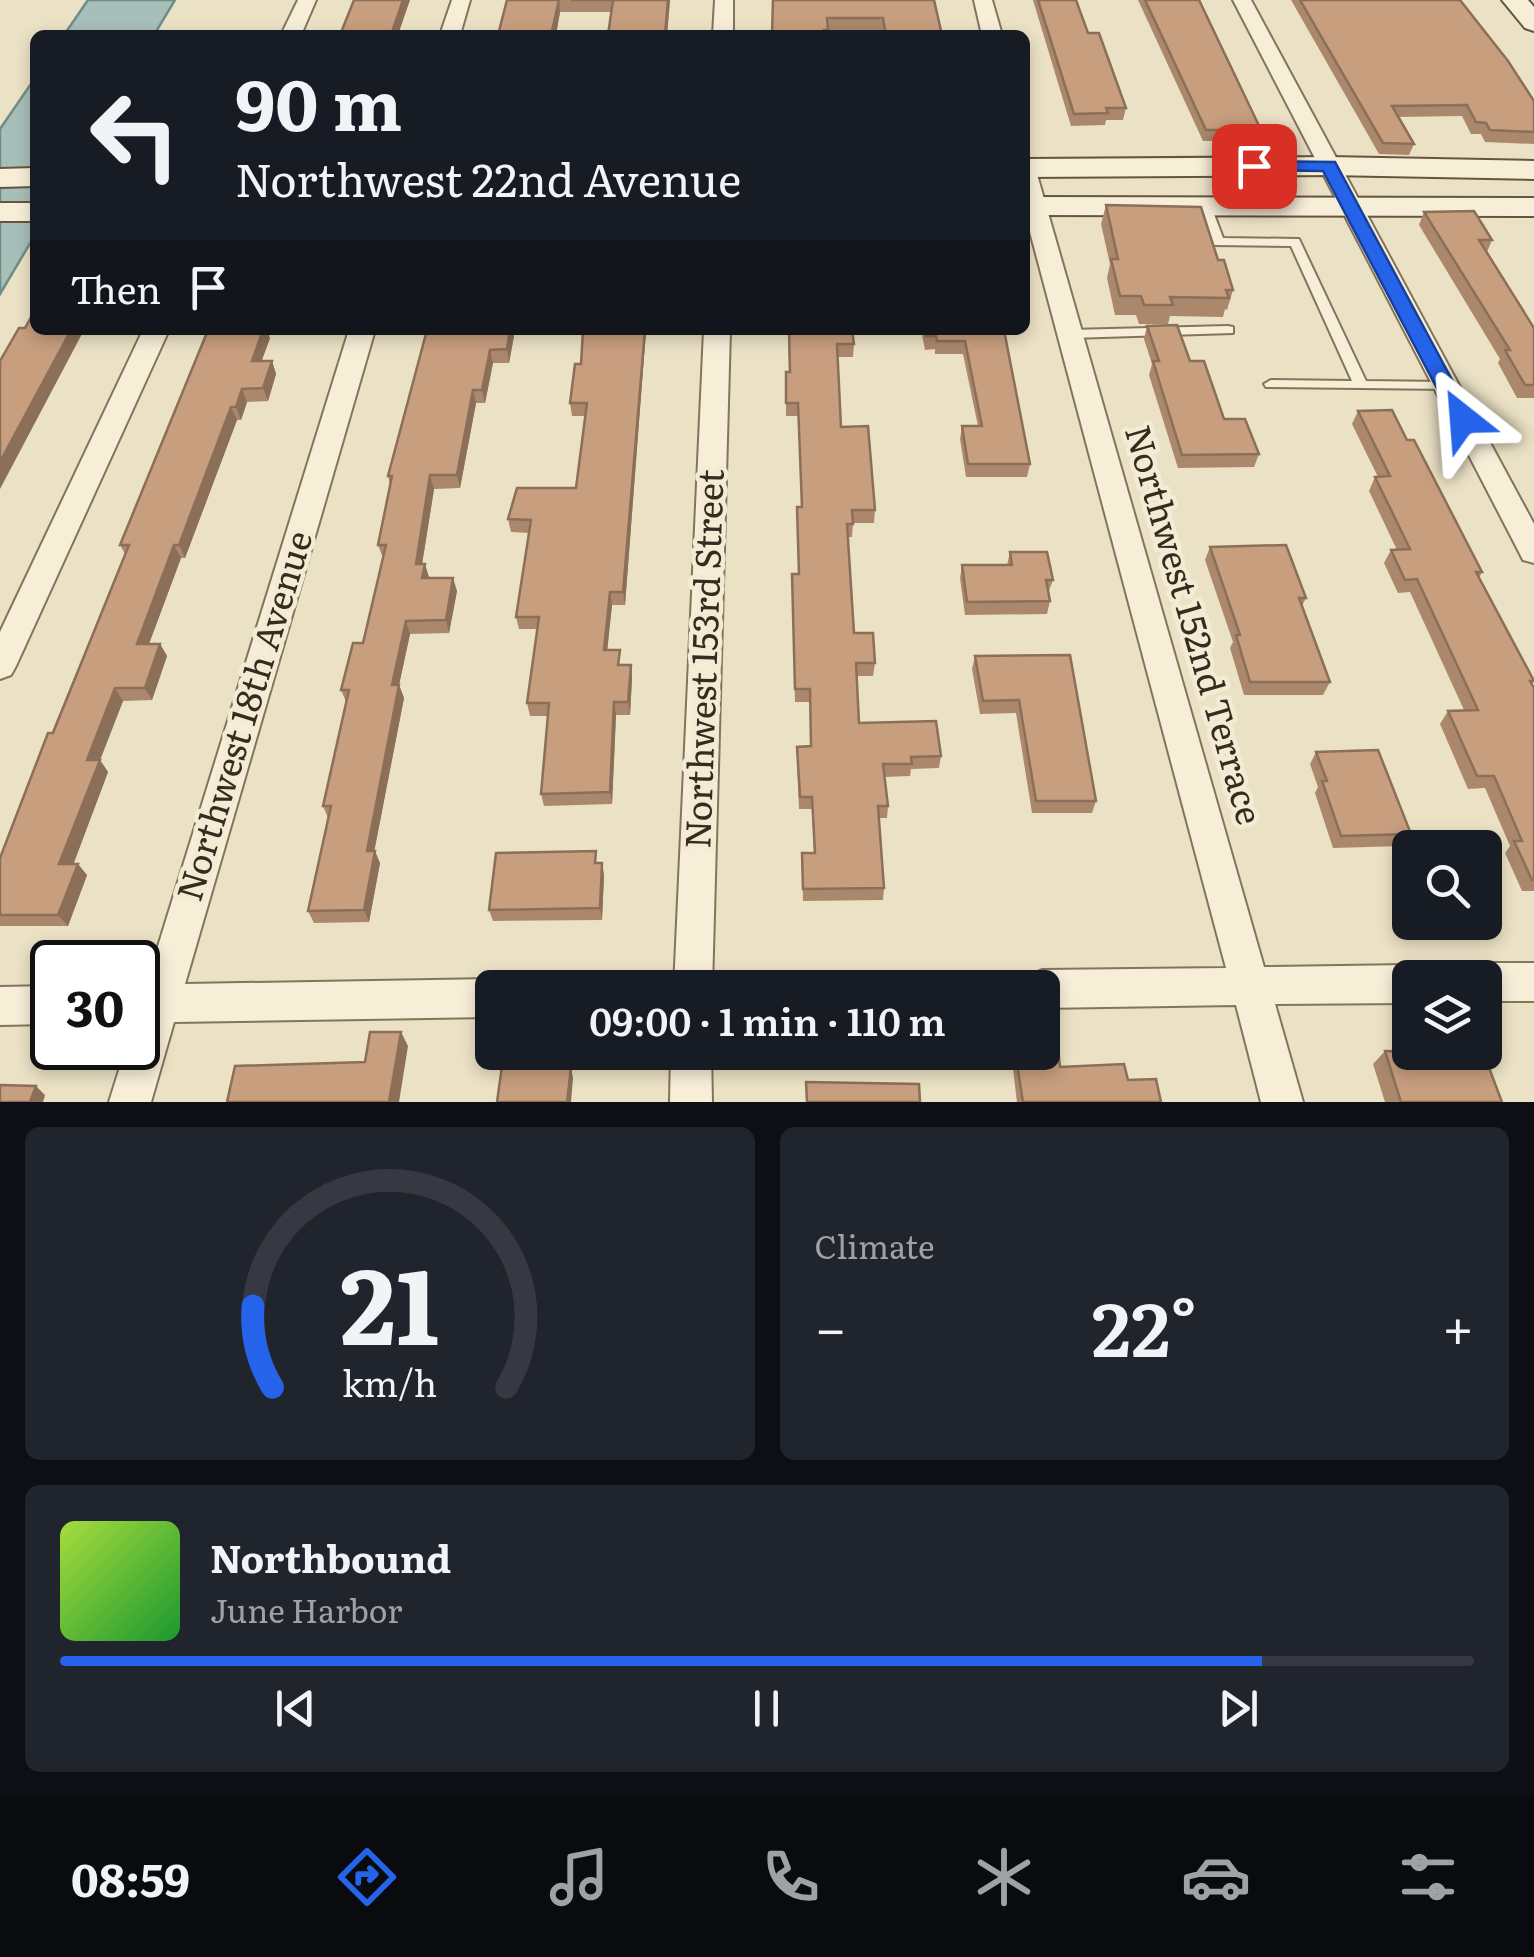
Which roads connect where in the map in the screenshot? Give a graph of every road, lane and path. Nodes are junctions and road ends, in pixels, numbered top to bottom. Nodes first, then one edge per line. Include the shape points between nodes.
1 (307, 0) edge
2 (461, 0) edge
3 (724, 0) edge
4 (983, 0) edge
5 (1242, 0) edge
6 (1515, 0) edge
7 (1534, 23) edge
8 (293, 30) edge
9 (452, 30) edge
10 (722, 30) edge
11 (991, 30) edge
12 (1329, 166) junction
13 (1030, 169) edge
14 (1534, 170) edge
15 (30, 177) edge
16 (0, 178) edge
17 (1030, 206) edge
18 (1205, 206) junction
19 (1351, 207) junction
20 (1534, 208) edge
21 (1030, 209) edge
22 (0, 212) edge
23 (30, 212) edge
24 (1228, 330) dead end
25 (1070, 334) junction
26 (154, 335) edge
27 (360, 335) edge
28 (717, 335) edge
29 (1271, 384) dead end
30 (1361, 384) junction
31 (1445, 386) junction
32 (1534, 552) edge
33 (0, 666) edge
34 (160, 966) edge
35 (694, 970) edge
36 (1502, 982) edge
37 (1534, 982) edge
38 (1392, 984) edge
39 (1253, 986) junction
40 (1060, 990) edge
41 (475, 998) edge
42 (160, 1004) edge
43 (30, 1005) edge
44 (0, 1006) edge
45 (136, 1070) edge
46 (692, 1070) edge
47 (130, 1102) edge
48 (691, 1102) edge
49 (1282, 1102) edge

1 - 8 street
2 - 9 street
3 - 10 street
4 - 11 street
5 - 12 street
6 - 7 main road
12 - 13 main road
12 - 14 main road
12 - 19 street
15 - 16 main road
17 - 18 main road
18 - 19 main road
18 - 30 lane via 1218,242 1295,242
19 - 20 main road
19 - 31 street
21 - 25 street, Northwest 152nd Terrace
22 - 23 main road
24 - 25 lane
25 - 39 street, Northwest 152nd Terrace
26 - 33 street
27 - 34 street, Northwest 18th Avenue
28 - 35 street, Northwest 153rd Street
29 - 30 lane
30 - 31 lane
31 - 32 street
36 - 37 street
38 - 39 street
39 - 40 street
39 - 49 street, Northwest 152nd Terrace
41 - 42 street
43 - 44 street
45 - 47 street, Northwest 18th Avenue
46 - 48 street

